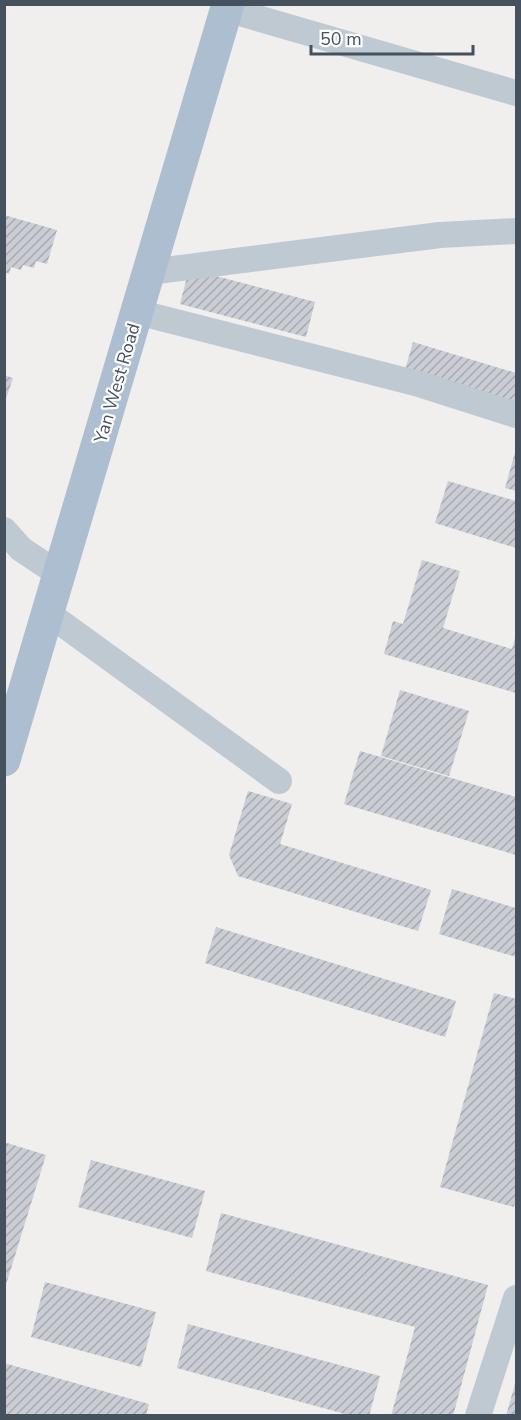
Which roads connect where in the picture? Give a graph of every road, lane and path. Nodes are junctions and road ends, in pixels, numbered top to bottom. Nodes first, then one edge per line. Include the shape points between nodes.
1 (227, 7) edge
2 (516, 93) edge
3 (516, 231) edge
4 (149, 272) junction
5 (137, 312) junction
6 (516, 415) edge
7 (4, 530) edge
8 (60, 575) junction
9 (49, 614) junction
10 (10, 723) edge
11 (4, 760) edge
12 (279, 781) dead end
13 (516, 1298) edge
14 (478, 1416) edge

1 - 2 street
1 - 4 main road, Yan West Road
3 - 4 street via 440,235
4 - 5 main road, Yan West Road
5 - 6 street via 419,384
5 - 8 main road, Yan West Road
7 - 8 street via 21,549
8 - 9 main road, Yan West Road
9 - 10 main road, Yan West Road
9 - 12 street
10 - 11 main road, Yan West Road
13 - 14 street

